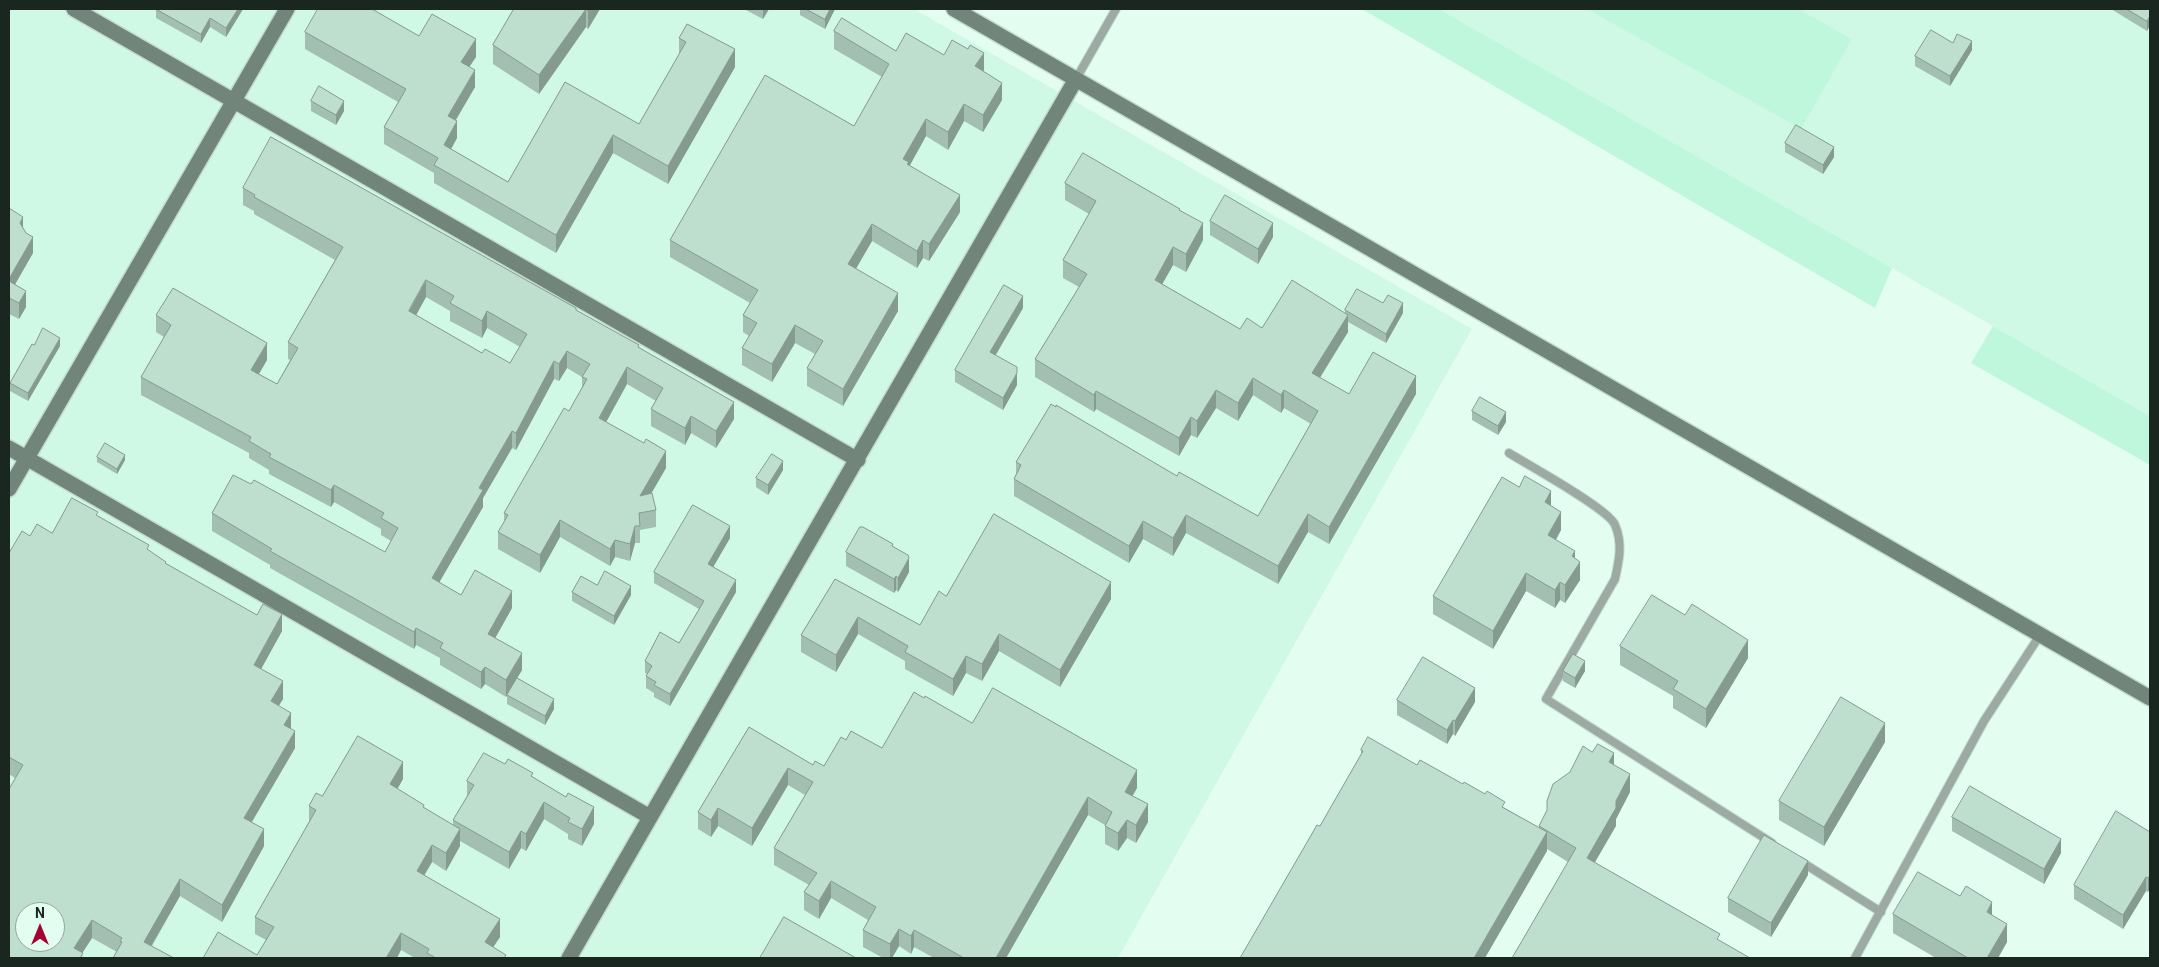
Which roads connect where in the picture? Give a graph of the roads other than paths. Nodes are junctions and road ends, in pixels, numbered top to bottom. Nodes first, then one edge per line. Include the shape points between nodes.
1 (74, 9) edge
2 (287, 9) edge
3 (954, 9) edge
4 (1116, 9) edge
5 (1076, 79) junction
6 (232, 100) junction
7 (9, 448) edge
8 (1509, 453) dead end
9 (26, 458) junction
10 (858, 460) junction
11 (9, 489) edge
12 (2040, 635) junction
13 (2150, 698) edge
14 (650, 817) junction
15 (1780, 848) edge
16 (1789, 854) edge
17 (1881, 912) junction
18 (569, 958) edge
19 (1855, 958) edge

1 - 6 street
2 - 6 street
3 - 5 street
4 - 5 lane
5 - 10 street
5 - 12 street
6 - 9 street
6 - 10 street
7 - 9 street
8 - 15 lane via 1590,502 1615,523 1620,542 1615,579 1546,699
9 - 11 street
9 - 14 street
10 - 14 street
12 - 13 street
12 - 17 lane via 1984,721
14 - 18 street
16 - 17 lane
17 - 19 lane

